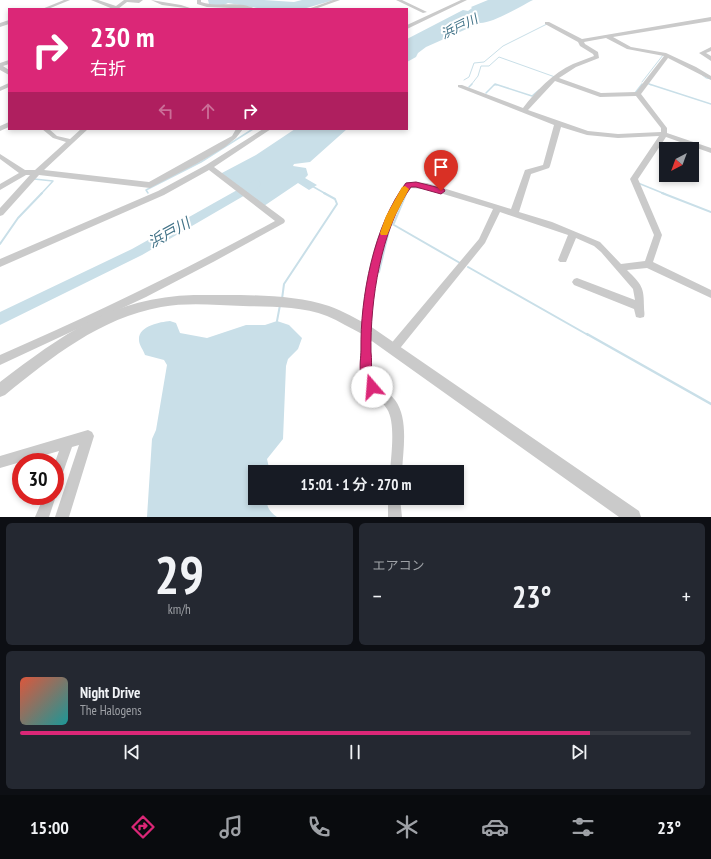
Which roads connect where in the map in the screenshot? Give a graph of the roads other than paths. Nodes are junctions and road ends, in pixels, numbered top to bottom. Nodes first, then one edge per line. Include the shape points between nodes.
1 (68, 0) edge
2 (93, 0) edge
3 (127, 0) edge
4 (140, 0) edge
5 (153, 0) edge
6 (198, 0) edge
7 (338, 0) edge
8 (398, 0) edge
9 (465, 0) edge
10 (162, 4) junction
11 (156, 6) dead end
12 (47, 8) edge
13 (113, 8) edge
14 (117, 8) edge
15 (189, 8) edge
16 (205, 8) edge
17 (246, 8) edge
18 (313, 8) edge
19 (425, 12) dead end
20 (711, 19) edge
21 (701, 21) junction
22 (547, 23) dead end
23 (408, 27) edge
24 (711, 27) edge
25 (608, 37) junction
26 (581, 42) junction
27 (711, 49) edge
28 (667, 56) junction
29 (711, 59) edge
30 (0, 66) edge
31 (8, 72) edge
32 (711, 78) edge
33 (555, 79) junction
34 (460, 86) dead end
35 (638, 94) junction
36 (524, 111) junction
37 (558, 124) junction
38 (46, 130) edge
39 (84, 130) edge
40 (239, 130) edge
41 (266, 130) edge
42 (664, 134) junction
43 (70, 141) junction
44 (711, 151) edge
45 (0, 156) edge
46 (209, 167) junction
47 (37, 172) junction
48 (24, 173) junction
49 (0, 187) edge
50 (498, 209) junction
51 (0, 213) edge
52 (514, 213) junction
53 (573, 233) junction
54 (563, 260) dead end
55 (0, 264) edge
56 (648, 264) junction
57 (619, 268) junction
58 (577, 282) dead end
59 (711, 294) edge
60 (366, 330) junction
61 (393, 349) junction
62 (0, 360) edge
63 (0, 390) edge
64 (68, 442) junction
65 (64, 454) edge
66 (0, 462) edge
67 (397, 465) edge
68 (47, 505) edge
69 (394, 505) edge
70 (42, 517) edge
71 (62, 517) edge
72 (395, 517) edge
73 (633, 517) edge

1 - 12 street
2 - 13 street
3 - 4 street
3 - 14 street
5 - 10 street
6 - 16 street
7 - 18 street
8 - 19 street
9 - 23 street
10 - 11 street
10 - 15 street
16 - 17 street
20 - 21 street
21 - 24 street
21 - 25 street
22 - 26 street
25 - 26 street
25 - 28 street via 629,48 659,52
26 - 33 street via 597,56 572,66
27 - 29 street via 702,53
28 - 32 street
28 - 35 street
30 - 31 street
33 - 35 street via 600,95
33 - 36 street
34 - 36 street
35 - 42 street via 664,128
36 - 37 street
37 - 42 street via 587,133 604,135
37 - 52 street via 546,166 528,172
38 - 43 street via 55,137
39 - 43 street
40 - 47 street via 222,145 150,185
41 - 46 street
42 - 44 street
42 - 56 street via 634,179 658,235
43 - 47 street
45 - 48 street
46 - 55 street via 161,193
46 - 62 street via 281,221 125,303
47 - 48 street
47 - 51 street
48 - 49 street
50 - 52 street
50 - 60 street via 427,186 408,185 385,228 375,264
50 - 61 street via 482,241
52 - 53 street
53 - 54 street
53 - 57 street via 597,244
56 - 57 street
56 - 59 street
57 - 58 street via 638,289 639,310
60 - 61 street
60 - 63 street via 326,311 293,303 183,300 151,304 131,309 74,335
60 - 67 street via 366,374 372,387 393,408 398,451
61 - 73 street
64 - 65 street
64 - 66 street
64 - 71 street via 88,436
68 - 70 street
69 - 72 street

